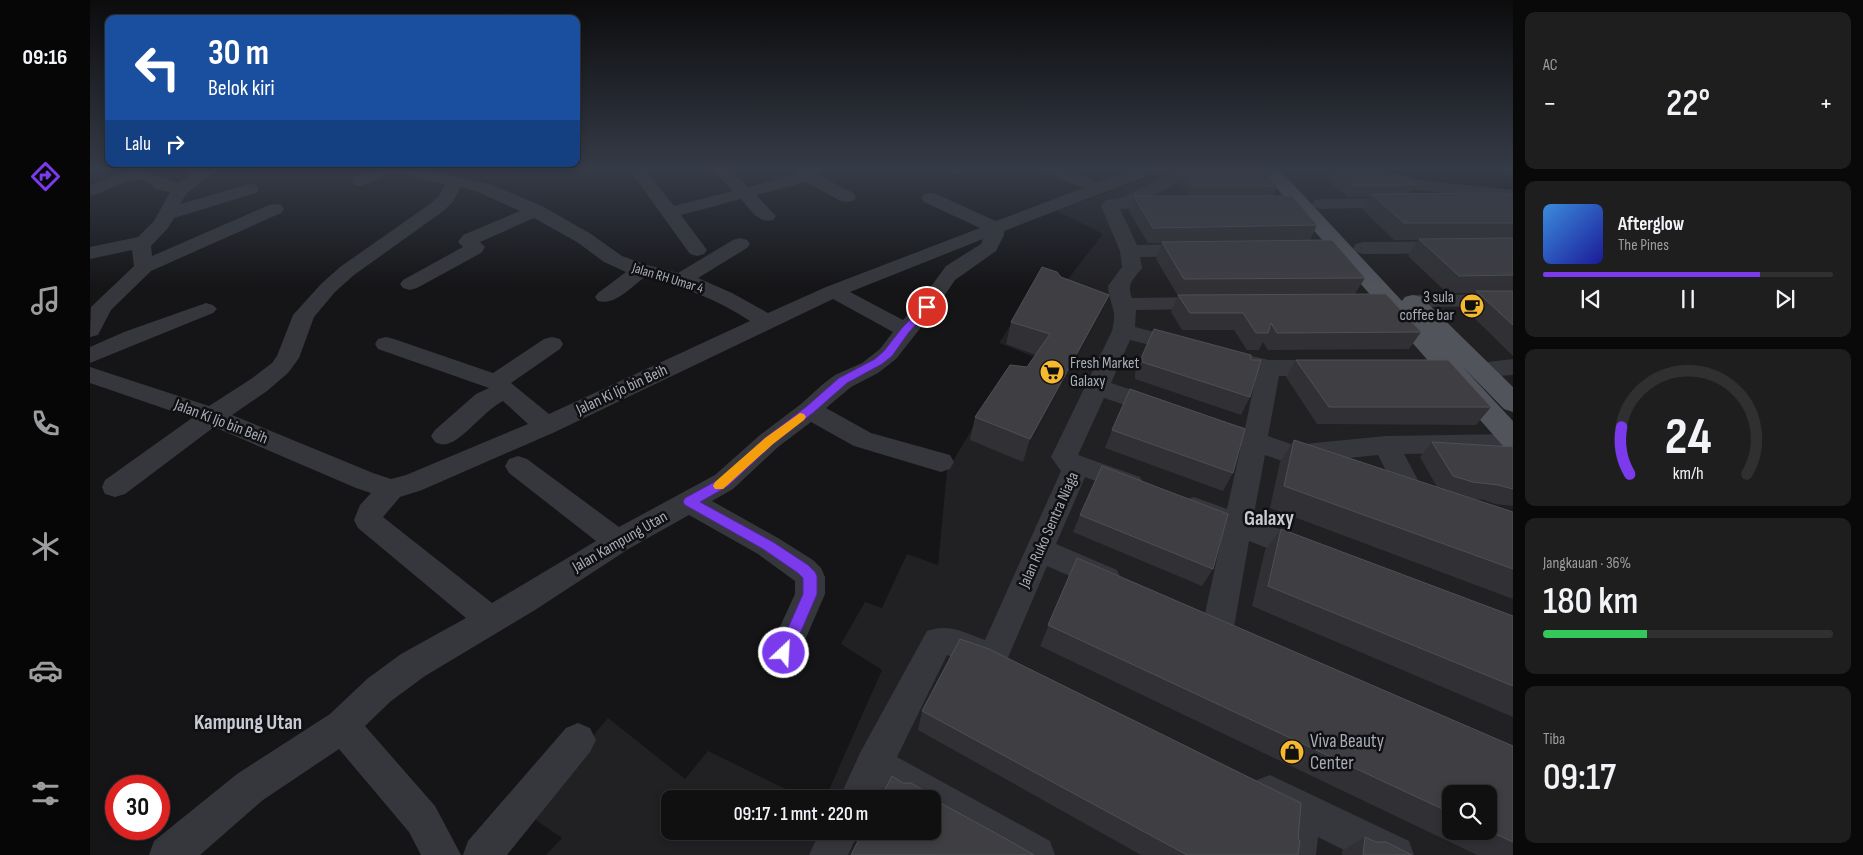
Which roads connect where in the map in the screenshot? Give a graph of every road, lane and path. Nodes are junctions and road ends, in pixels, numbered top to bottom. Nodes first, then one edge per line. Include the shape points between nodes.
1 (169, 208) edge
2 (188, 208) edge
3 (436, 208) edge
4 (495, 208) edge
5 (531, 208) edge
6 (665, 208) edge
7 (688, 208) edge
8 (759, 208) edge
9 (951, 208) edge
10 (1046, 208) edge
11 (1110, 208) edge
12 (1313, 208) edge
13 (1315, 208) edge
14 (274, 210) dead end
15 (536, 210) junction
16 (669, 213) junction
17 (167, 214) junction
18 (767, 216) dead end
19 (459, 228) dead end
20 (995, 228) junction
21 (142, 242) junction
22 (740, 244) dead end
23 (1513, 247) edge
24 (1312, 248) edge
25 (1340, 248) junction
26 (1363, 248) junction
27 (697, 250) dead end
28 (1207, 250) edge
29 (90, 253) edge
30 (1131, 259) junction
31 (144, 267) junction
32 (640, 271) junction
33 (681, 280) junction
34 (410, 284) dead end
35 (833, 291) junction
36 (605, 297) dead end
37 (1513, 300) edge
38 (1358, 302) edge
39 (1399, 302) junction
40 (1223, 303) edge
41 (1155, 304) junction
42 (206, 309) dead end
43 (1120, 315) junction
44 (766, 322) junction
45 (90, 330) edge
46 (906, 330) junction
47 (386, 344) dead end
48 (552, 344) dead end
49 (90, 356) edge
50 (1345, 367) edge
51 (1422, 367) edge
52 (1449, 367) junction
53 (1513, 367) edge
54 (1269, 368) junction
55 (1479, 369) junction
56 (90, 375) edge
57 (501, 386) junction
58 (1098, 387) junction
59 (1513, 402) edge
60 (810, 410) junction
61 (212, 416) junction
62 (546, 426) junction
63 (444, 436) dead end
64 (1513, 439) edge
65 (1254, 442) junction
66 (1513, 443) edge
67 (1386, 446) junction
68 (1290, 454) junction
69 (941, 462) dead end
70 (1078, 464) junction
71 (518, 466) dead end
72 (1346, 473) edge
73 (1384, 485) edge
74 (115, 487) dead end
75 (391, 489) junction
76 (690, 502) junction
77 (1237, 525) junction
78 (618, 542) junction
79 (1040, 550) junction
80 (1329, 560) edge
81 (1129, 589) edge
82 (490, 620) junction
83 (1218, 628) edge
84 (784, 653) dead end
85 (342, 726) junction
86 (578, 740) dead end
87 (874, 764) junction
88 (1240, 779) edge
89 (861, 790) edge
90 (1302, 809) junction
91 (836, 840) edge
92 (168, 855) edge
93 (442, 855) edge
94 (482, 855) edge
95 (828, 855) edge
96 (1036, 855) edge
97 (1297, 855) edge
98 (1395, 855) edge

1 - 17 street
2 - 17 street
3 - 61 street via 328,288 304,315 288,358 280,368
4 - 19 street
5 - 15 street, Jalan RH Umar 4
6 - 16 street
7 - 16 street
8 - 18 street
9 - 20 street
10 - 20 street, Jalan Ki Ijo bin Beih
11 - 30 street
12 - 25 main road
13 - 26 main road
14 - 31 street
15 - 32 street, Jalan RH Umar 4 via 613,259
15 - 34 street via 470,238 468,242 474,249
16 - 27 street
17 - 21 street
20 - 35 street, Jalan Ki Ijo bin Beih
20 - 46 street, Jalan Kampung Utan via 990,247 953,270
21 - 29 street
21 - 31 street
22 - 33 street
23 - 26 street
24 - 25 street
25 - 39 main road
26 - 39 main road
28 - 30 street
30 - 41 street
30 - 43 street, Jalan Ruko Sentra Niaga via 1118,292
31 - 45 street via 102,307
32 - 33 street, Jalan RH Umar 4
32 - 36 street
33 - 44 street, Jalan RH Umar 4 via 722,295
35 - 44 street, Jalan Ki Ijo bin Beih
35 - 46 street
37 - 39 street
38 - 39 street
39 - 52 main road
39 - 55 main road
40 - 41 street
41 - 43 street
42 - 49 street
43 - 54 street
43 - 58 street, Jalan Ruko Sentra Niaga
44 - 62 street, Jalan Ki Ijo bin Beih
46 - 60 street, Jalan Kampung Utan via 888,354 843,380
47 - 57 street
48 - 57 street
50 - 54 street
51 - 52 street
52 - 64 main road
53 - 55 street
54 - 65 street
55 - 59 main road
56 - 61 street, Jalan Ki Ijo bin Beih
57 - 62 street
57 - 63 street
58 - 65 street
58 - 70 street, Jalan Ruko Sentra Niaga via 1064,457 1068,463
60 - 69 street via 863,440
60 - 76 street, Jalan Kampung Utan via 769,441 724,482
61 - 74 street
61 - 75 street, Jalan Ki Ijo bin Beih
62 - 75 street, Jalan Ki Ijo bin Beih
65 - 68 street
65 - 77 street
66 - 67 street
67 - 68 street
67 - 73 street via 1421,498
68 - 72 street
70 - 77 street
70 - 79 street, Jalan Ruko Sentra Niaga
71 - 78 street
75 - 82 street via 370,513 368,520
76 - 78 street, Jalan Kampung Utan
76 - 84 street via 768,546 810,576 810,594
77 - 80 street
77 - 83 street
78 - 82 street, Jalan Kampung Utan
79 - 81 street
79 - 87 street, Jalan Ruko Sentra Niaga via 1006,664 947,641 938,641
82 - 85 street, Jalan Kampung Utan via 413,664 379,690
85 - 92 street, Jalan Kampung Utan via 250,787
85 - 93 street via 422,819
86 - 94 street
87 - 89 street
87 - 96 street
88 - 90 street
90 - 97 street
90 - 98 street
91 - 95 street

